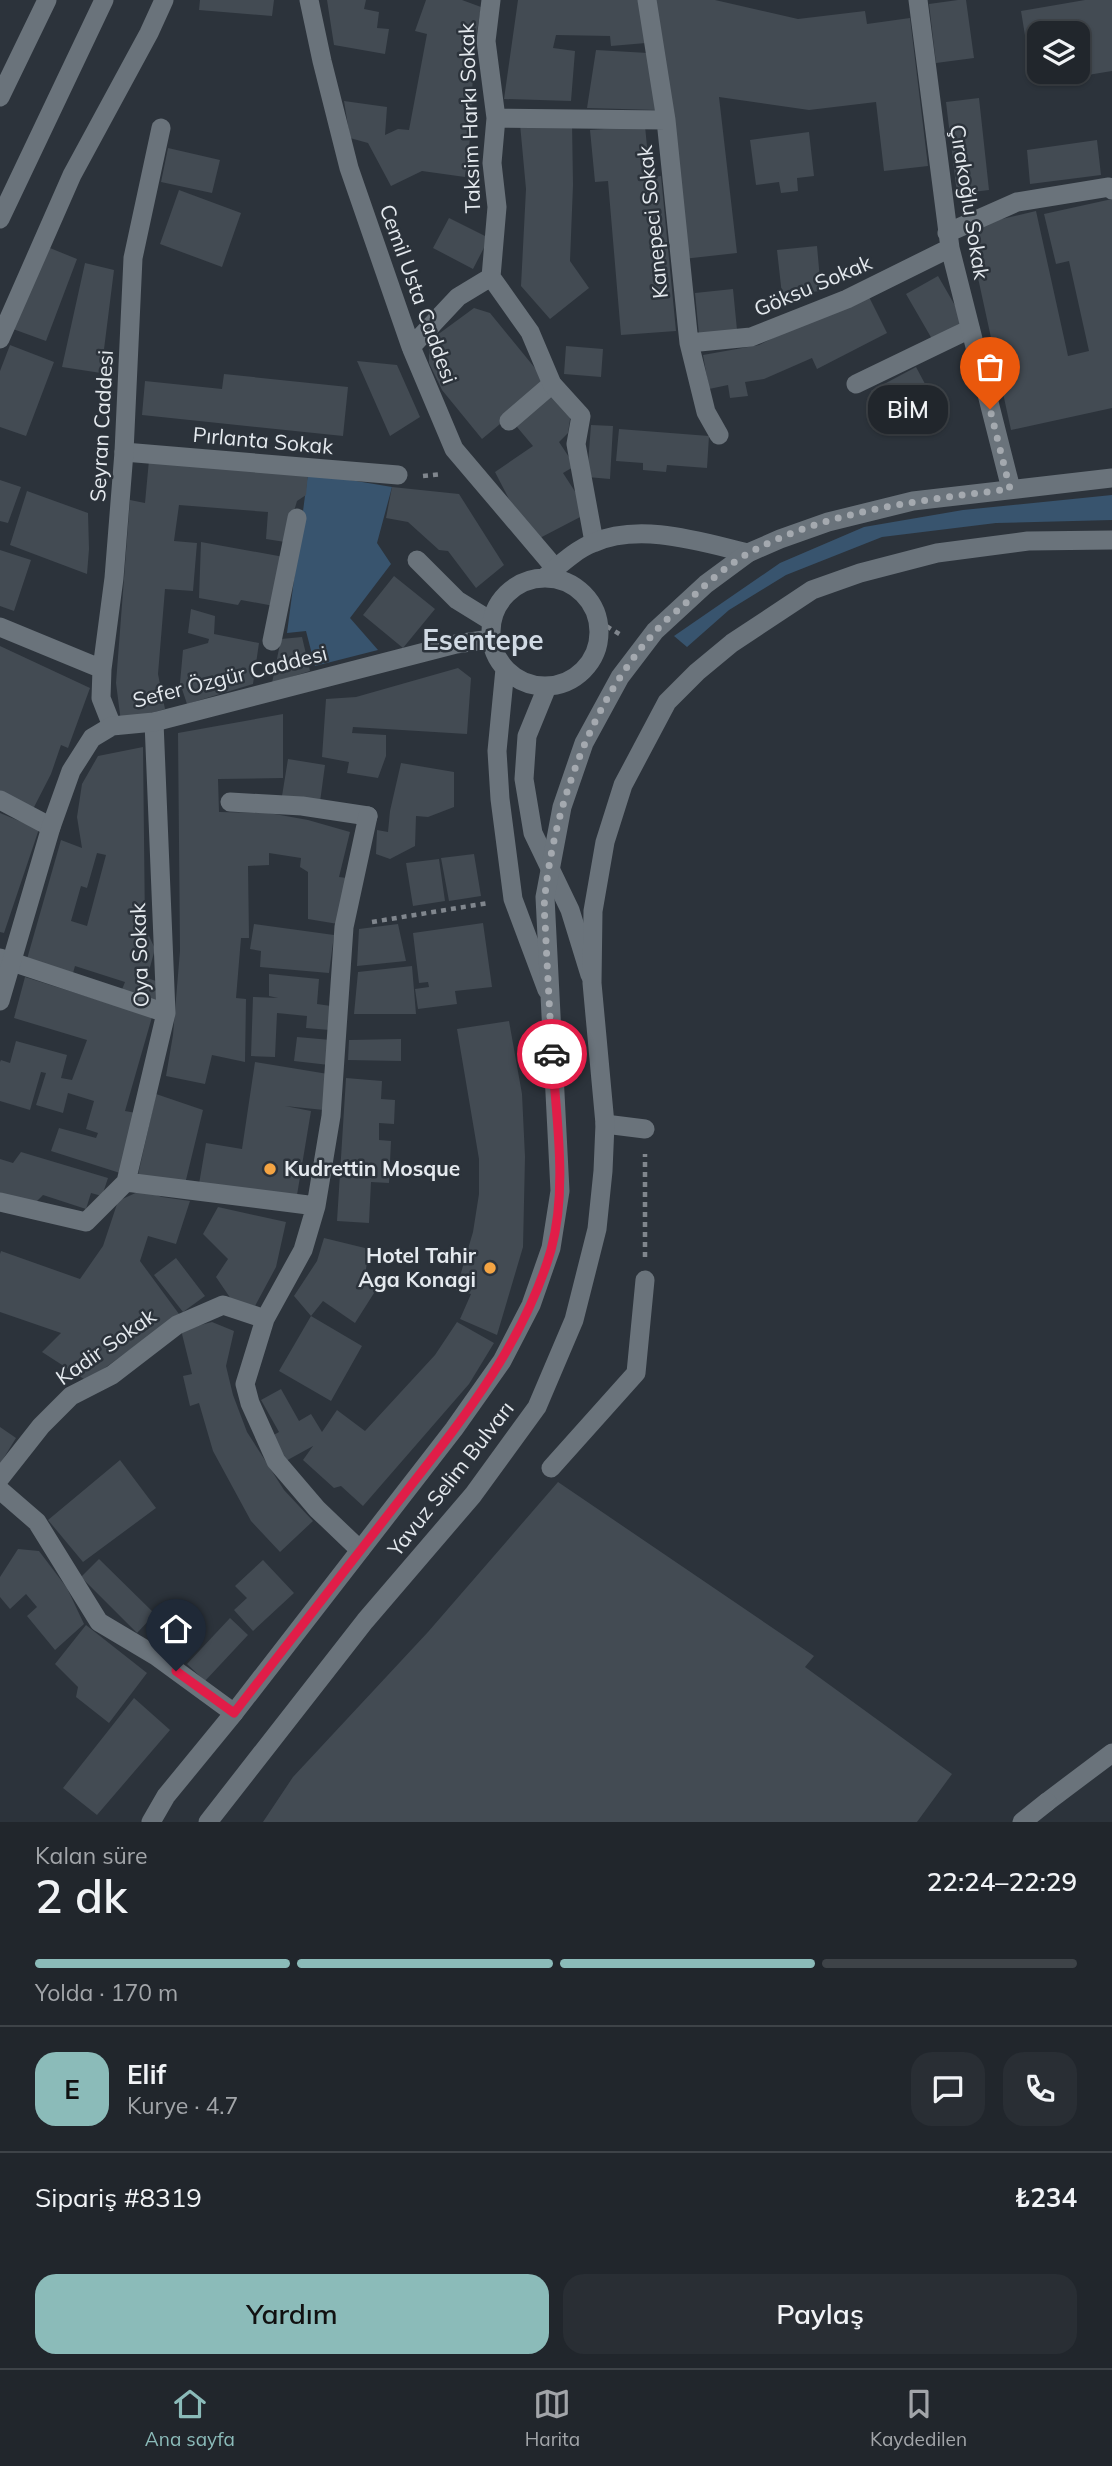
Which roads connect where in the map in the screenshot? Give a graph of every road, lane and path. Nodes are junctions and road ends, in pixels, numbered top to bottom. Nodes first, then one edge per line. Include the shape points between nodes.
1 (47, 0) edge
2 (104, 0) edge
3 (164, 0) edge
4 (309, 0) edge
5 (491, 0) edge
6 (647, 0) edge
7 (918, 0) edge
8 (0, 97) edge
9 (496, 118) junction
10 (666, 120) junction
11 (161, 128) dead end
12 (1112, 190) edge
13 (0, 219) edge
14 (948, 241) junction
15 (491, 277) junction
16 (970, 329) junction
17 (0, 339) edge
18 (689, 343) junction
19 (411, 347) junction
20 (552, 384) junction
21 (856, 384) dead end
22 (509, 421) dead end
23 (719, 435) dead end
24 (124, 452) junction
25 (398, 475) dead end
26 (1112, 478) edge
27 (1010, 489) junction
28 (297, 518) dead end
29 (1112, 540) edge
30 (594, 542) junction
31 (748, 553) junction
32 (417, 560) dead end
33 (550, 573) junction
34 (0, 627) edge
35 (491, 630) junction
36 (272, 641) dead end
37 (102, 669) junction
38 (505, 669) junction
39 (547, 687) junction
40 (154, 722) junction
41 (112, 726) junction
42 (0, 800) edge
43 (230, 802) dead end
44 (51, 827) junction
45 (550, 868) junction
46 (513, 899) junction
47 (344, 926) junction
48 (6, 961) edge
49 (592, 983) junction
50 (549, 994) junction
51 (0, 1001) edge
52 (166, 1013) junction
53 (604, 1124) junction
54 (645, 1129) joint
55 (126, 1182) junction
56 (0, 1202) edge
57 (317, 1206) junction
58 (645, 1280) joint
59 (265, 1319) junction
60 (551, 1468) dead end
61 (0, 1478) edge
62 (0, 1490) edge
63 (360, 1550) junction
64 (234, 1713) junction
65 (1112, 1753) edge
66 (150, 1822) edge
67 (208, 1822) edge
68 (1022, 1822) edge

1 - 8 street
2 - 13 street
3 - 17 street via 72,176
4 - 19 street, Cemil Usta Caddesi via 349,168
5 - 9 street, Taksim Harkı Sokak via 486,41
6 - 10 street, Kanepeci Sokak
7 - 14 street, Çırakoğlu Sokak
9 - 10 street
9 - 15 street, Taksim Harkı Sokak via 492,163 497,207
10 - 18 street, Kanepeci Sokak
11 - 24 street, Seyran Caddesi via 133,258
12 - 14 street, Göksu Sokak via 1017,202
14 - 16 street, Çırakoğlu Sokak
14 - 18 street, Göksu Sokak via 847,299 751,337
15 - 19 street via 458,297
15 - 20 street via 530,332
16 - 21 street
16 - 27 street, Çırakoğlu Sokak
18 - 23 street, Kanepeci Sokak via 706,412
19 - 33 street, Cemil Usta Caddesi via 454,449
20 - 22 street
20 - 30 street via 581,416 576,444
24 - 25 street, Pırlanta Sokak
24 - 37 street, Seyran Caddesi
26 - 27 street, Yavuz Selim Bulvarı
27 - 31 street, Yavuz Selim Bulvarı via 913,501 828,522
28 - 36 street
29 - 49 street, Yavuz Selim Bulvarı via 1028,541 937,553 860,573 811,590 697,672 667,702 623,785 605,842 593,911
30 - 31 street via 621,535 675,536
30 - 33 street
31 - 45 street, Yavuz Selim Bulvarı via 655,631 620,677 584,743 562,807
32 - 35 street
33 - 35 street via 510,590 498,604
33 - 39 street via 579,589 592,603 599,639 582,672
34 - 37 street
35 - 38 street via 497,658
35 - 40 street, Sefer Özgür Caddesi via 443,647
37 - 41 street, Seyran Caddesi via 101,698
38 - 39 street via 516,678
38 - 46 street, Yavuz Selim Bulvarı via 497,751
39 - 45 street, Yavuz Selim Bulvarı via 527,736 524,779 533,833
40 - 41 street, Sefer Özgür Caddesi
40 - 52 street, Oya Sokak
41 - 44 street, Sefer Özgür Caddesi via 92,738 71,771
42 - 44 street
43 - 47 street via 368,816
44 - 48 street, Sefer Özgür Caddesi
45 - 49 street, Yavuz Selim Bulvarı via 570,910
45 - 50 street, Yavuz Selim Bulvarı via 545,897
46 - 47 path
46 - 50 street, Yavuz Selim Bulvarı
47 - 57 street via 331,1116
48 - 51 street, Sefer Özgür Caddesi
48 - 52 street
49 - 53 street, Yavuz Selim Bulvarı
50 - 63 street, Yavuz Selim Bulvarı via 560,1191 551,1248 531,1305 502,1361
52 - 55 street, Oya Sokak
53 - 54 street
53 - 67 street, Yavuz Selim Bulvarı via 597,1229 574,1320 537,1406 473,1495 365,1621
54 - 58 path
55 - 56 street via 86,1222
55 - 57 street
57 - 59 street via 303,1250
58 - 60 street via 636,1373
59 - 61 street, Kadir Sokak via 223,1304 177,1325 112,1375 71,1396
59 - 63 street via 245,1384 250,1403 276,1461
62 - 64 street via 37,1522 99,1622 156,1656
63 - 64 street, Yavuz Selim Bulvarı
64 - 66 street, Yavuz Selim Bulvarı
65 - 68 street

